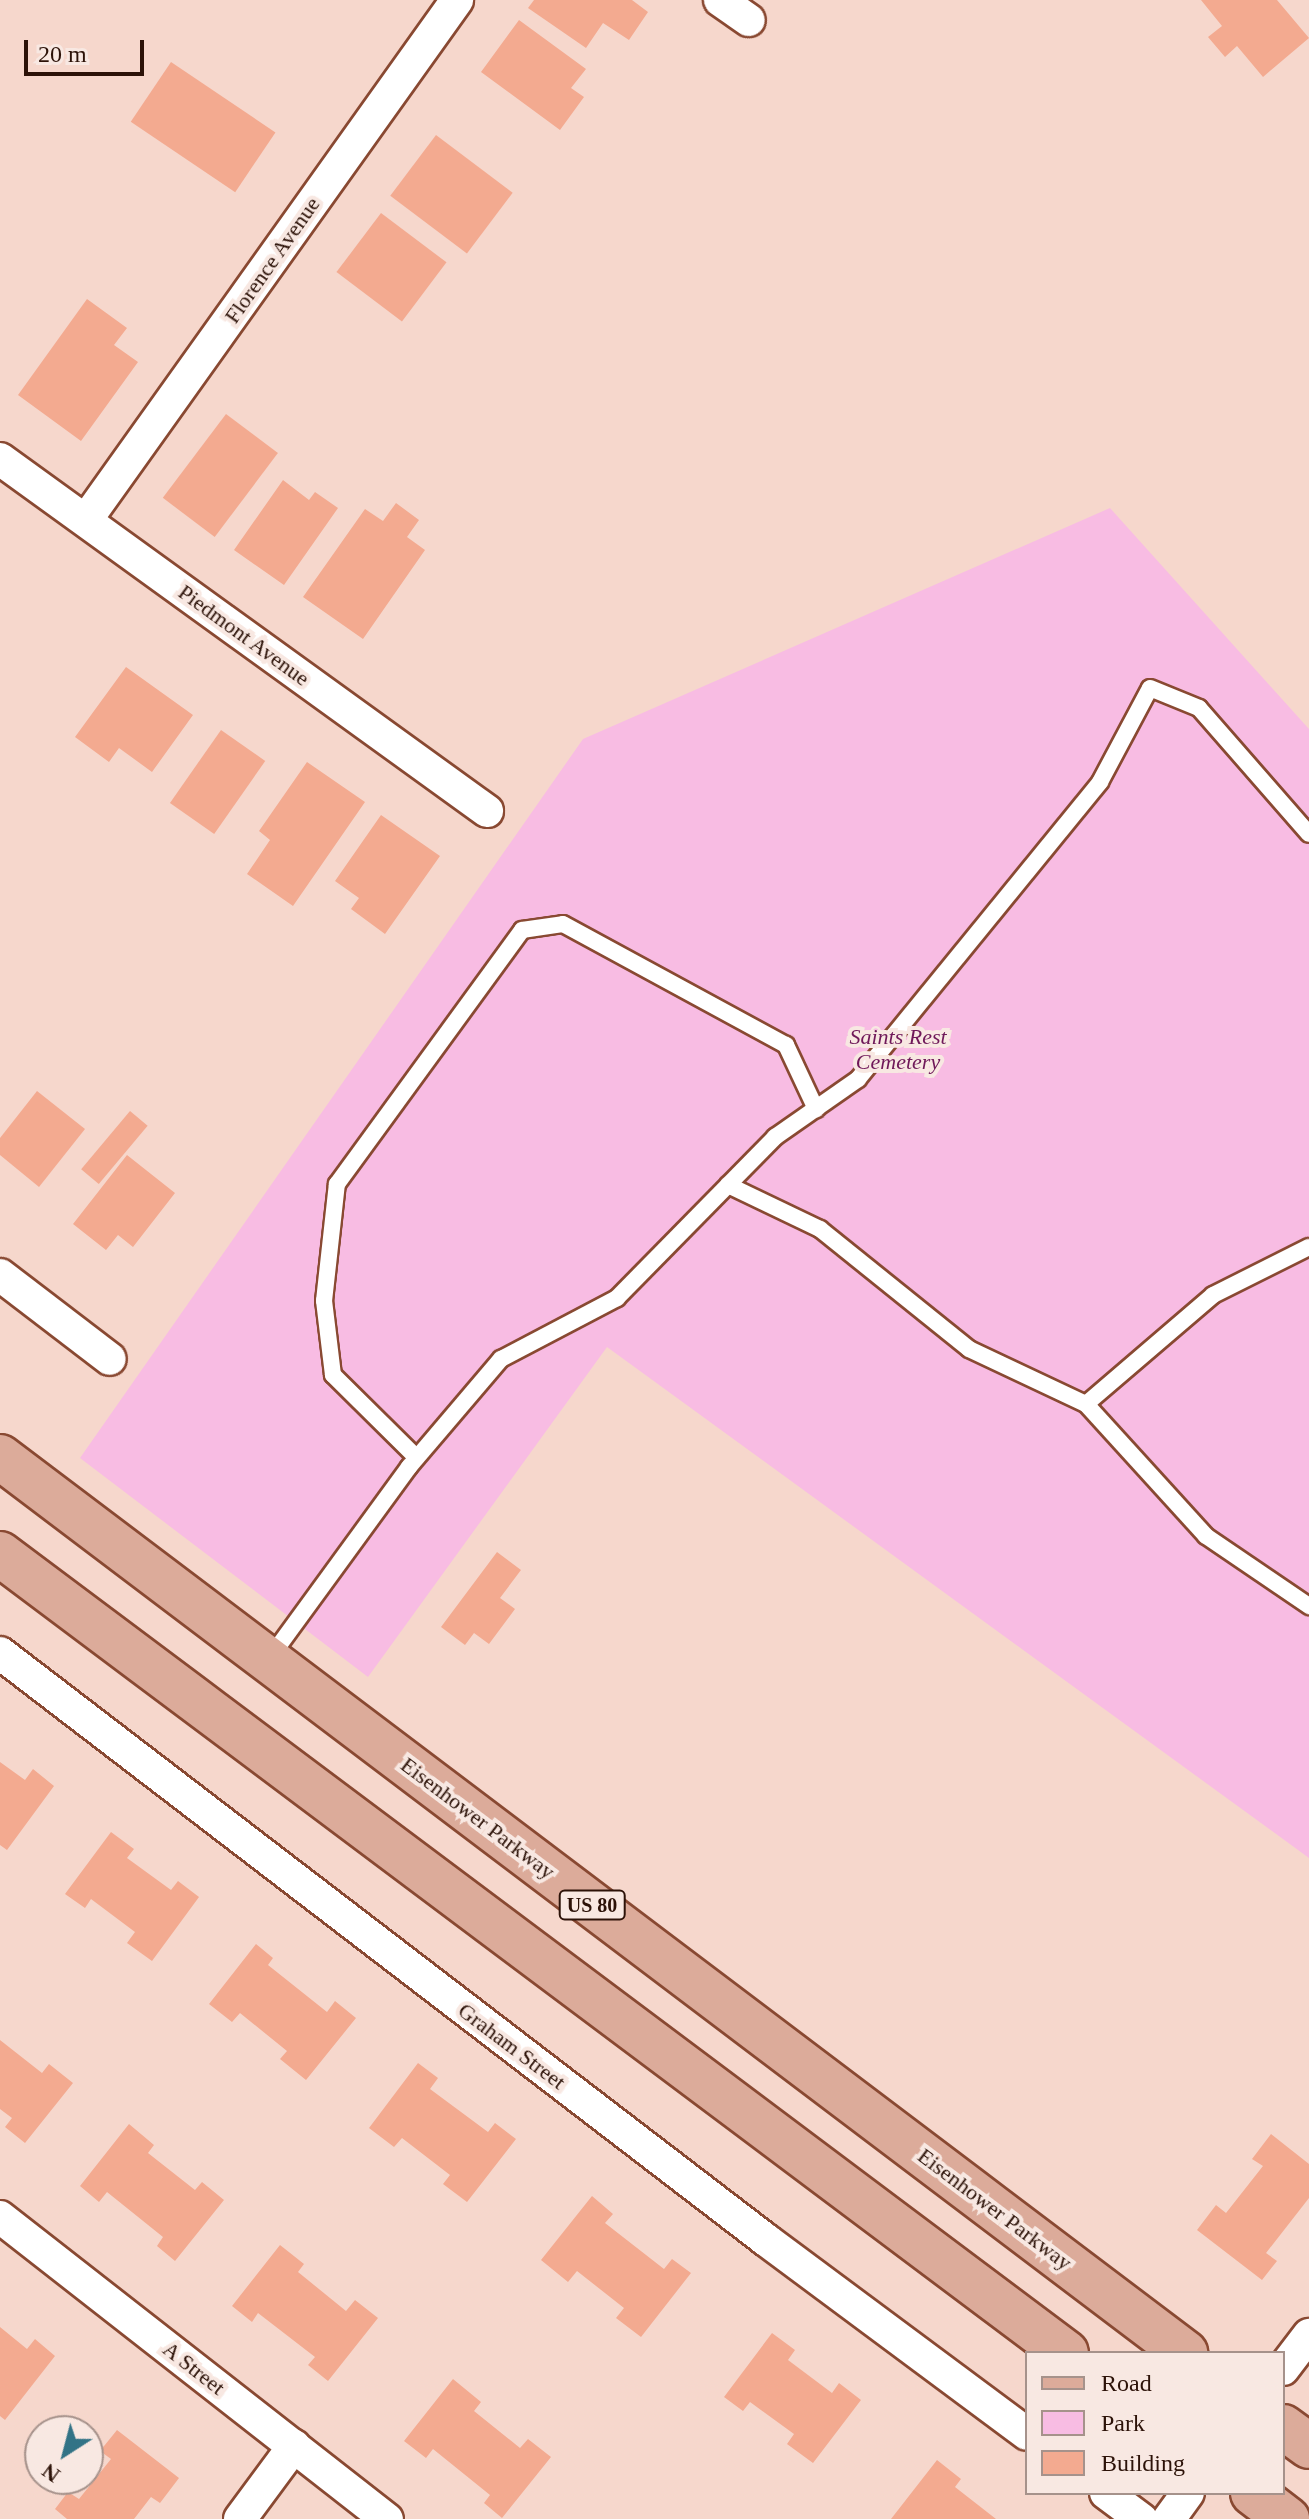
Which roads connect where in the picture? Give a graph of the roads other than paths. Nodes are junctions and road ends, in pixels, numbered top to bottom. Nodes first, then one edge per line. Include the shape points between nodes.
1 (457, 0) edge
2 (720, 0) edge
3 (749, 20) dead end
4 (0, 459) edge
5 (86, 520) junction
6 (487, 811) dead end
7 (1309, 834) edge
8 (816, 1109) junction
9 (728, 1185) junction
10 (1309, 1247) edge
11 (0, 1275) edge
12 (110, 1359) dead end
13 (1086, 1404) junction
14 (0, 1457) edge
15 (416, 1457) junction
16 (0, 1554) edge
17 (1309, 1606) edge
18 (0, 1653) edge
19 (268, 1660) junction
20 (0, 2217) edge
21 (1309, 2335) edge
22 (1063, 2351) edge
23 (1182, 2351) edge
24 (1285, 2366) edge
25 (1285, 2428) edge
26 (1025, 2433) edge
27 (294, 2446) junction
28 (1309, 2446) edge
29 (1309, 2457) edge
30 (1285, 2459) edge
31 (1109, 2495) edge
32 (1187, 2495) edge
33 (1256, 2495) edge
34 (240, 2519) edge
35 (387, 2519) edge
36 (1141, 2519) edge
37 (1169, 2519) edge
38 (1287, 2519) edge

1 - 5 street, Florence Avenue
2 - 3 street
4 - 5 street, Piedmont Avenue
5 - 6 street, Piedmont Avenue
7 - 8 lane via 1199,708 1150,688 1100,782 858,1079
8 - 9 lane via 775,1137
8 - 15 lane via 786,1045 563,924 522,930 337,1184 324,1301 333,1375
9 - 13 lane via 820,1229 969,1349
9 - 15 lane via 617,1298 501,1359
10 - 13 lane via 1213,1295
11 - 12 street
13 - 17 lane via 1206,1536
14 - 19 main road, Eisenhower Parkway / US 80
15 - 19 lane
16 - 22 main road
18 - 26 street, Graham Street
19 - 23 main road, Eisenhower Parkway / US 80
20 - 27 street, A Street
21 - 24 street
25 - 28 main road
27 - 34 street
27 - 35 street, A Street
29 - 30 street
31 - 36 street
32 - 37 street
33 - 38 main road

